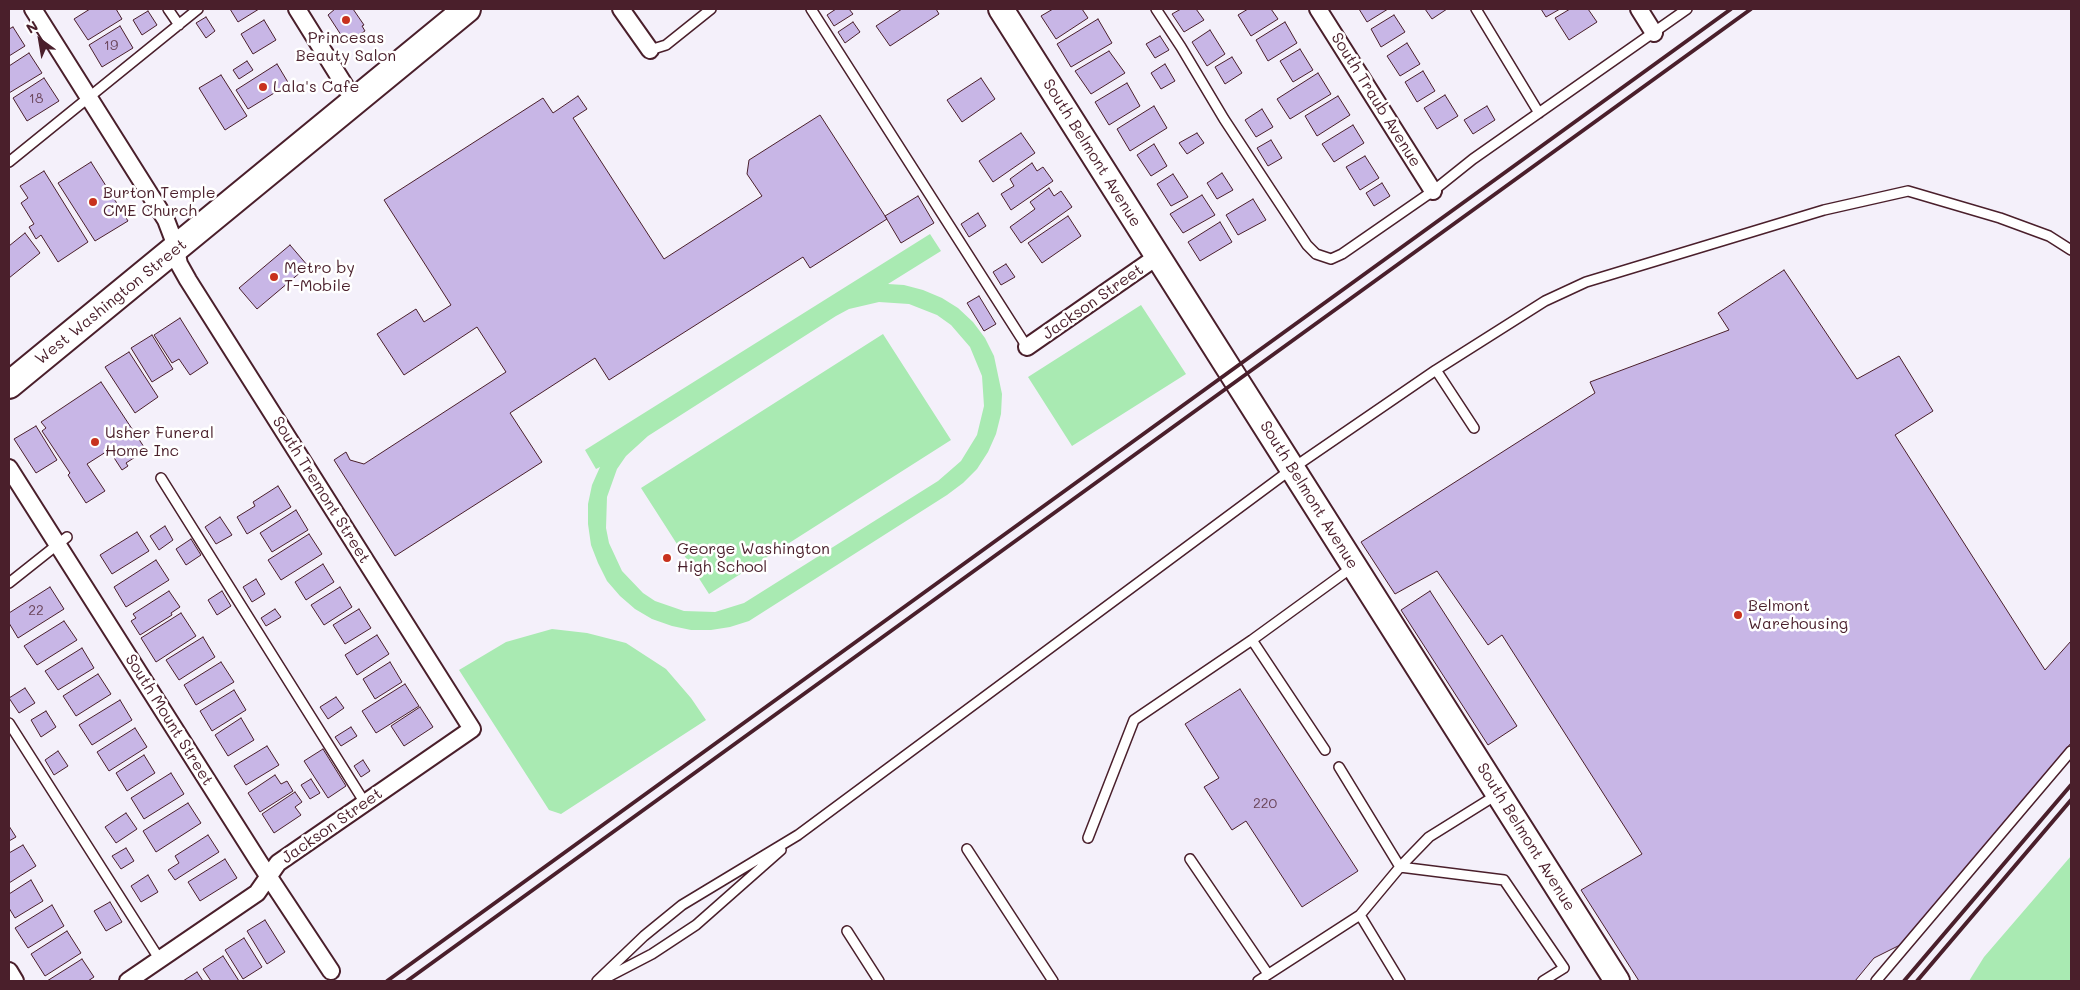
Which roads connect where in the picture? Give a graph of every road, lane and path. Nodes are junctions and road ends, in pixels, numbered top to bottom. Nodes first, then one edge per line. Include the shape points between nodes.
1 (33, 9) edge
2 (168, 9) edge
3 (198, 9) edge
4 (297, 9) edge
5 (467, 9) edge
6 (621, 9) edge
7 (711, 9) edge
8 (811, 9) edge
9 (1001, 9) edge
10 (1156, 9) edge
11 (1318, 9) edge
12 (1476, 9) edge
13 (1639, 9) edge
14 (1687, 9) edge
15 (178, 25) junction
16 (1654, 33) junction
17 (650, 50) joint
18 (89, 99) junction
19 (355, 102) junction
20 (1540, 113) junction
21 (9, 162) edge
22 (1433, 191) junction
23 (176, 249) junction
24 (2071, 250) edge
25 (1158, 256) junction
26 (1027, 347) joint
27 (1436, 370) junction
28 (10, 382) edge
29 (1474, 428) dead end
30 (9, 468) edge
31 (1293, 468) junction
32 (161, 478) dead end
33 (62, 540) junction
34 (1354, 565) junction
35 (9, 583) edge
36 (1252, 640) junction
37 (9, 723) edge
38 (472, 729) joint
39 (1325, 750) dead end
40 (2071, 752) edge
41 (1338, 767) dead end
42 (1499, 794) junction
43 (365, 803) junction
44 (798, 835) junction
45 (1088, 838) dead end
46 (967, 849) dead end
47 (1190, 859) dead end
48 (1400, 867) junction
49 (269, 876) junction
50 (1360, 915) junction
51 (847, 931) dead end
52 (160, 960) junction
53 (9, 971) edge
54 (1268, 974) junction
55 (330, 976) edge
56 (15, 981) edge
57 (128, 981) edge
58 (599, 981) edge
59 (879, 981) edge
60 (1053, 981) edge
61 (1258, 981) edge
62 (1400, 981) edge
63 (1543, 981) edge
64 (1617, 981) edge
65 (1876, 981) edge

1 - 18 street, South Tremont Street
2 - 15 lane
3 - 15 lane
4 - 19 street
5 - 19 main road, West Washington Street
6 - 17 street
7 - 17 lane via 666,45
8 - 26 lane
9 - 25 main road, South Belmont Avenue
10 - 22 lane via 1224,119 1316,254 1331,259 1342,254
11 - 22 street, South Traub Avenue
12 - 20 lane
13 - 16 street
14 - 16 lane
15 - 18 lane
16 - 20 lane
18 - 21 lane
18 - 23 street, South Tremont Street via 166,220
19 - 23 main road, West Washington Street
20 - 22 lane
23 - 28 main road, West Washington Street
23 - 38 street, South Tremont Street via 179,264 188,280
24 - 27 lane via 2049,236 2000,218 1908,191 1824,210 1586,282 1545,301
25 - 26 street, Jackson Street
25 - 31 main road, South Belmont Avenue
27 - 29 lane
27 - 31 lane
30 - 33 street, South Mount Street
31 - 34 main road, South Belmont Avenue
31 - 44 lane
32 - 43 lane
33 - 35 lane
33 - 49 street, South Mount Street
34 - 36 lane
34 - 42 main road, South Belmont Avenue
36 - 39 lane
36 - 45 lane via 1134,720
37 - 52 lane
38 - 43 street, Jackson Street
40 - 65 lane
41 - 48 lane
42 - 48 lane via 1429,837
42 - 64 main road, South Belmont Avenue
43 - 49 street, Jackson Street via 278,863
44 - 58 lane via 682,905 644,936
44 - 58 lane via 696,925 652,954
46 - 60 lane
47 - 54 lane
48 - 50 lane
48 - 63 lane via 1504,880 1564,968
49 - 52 street, Jackson Street via 257,893
49 - 55 street, South Mount Street
50 - 54 lane
50 - 62 lane
51 - 59 lane
52 - 57 street, Jackson Street
53 - 56 street
54 - 61 lane

